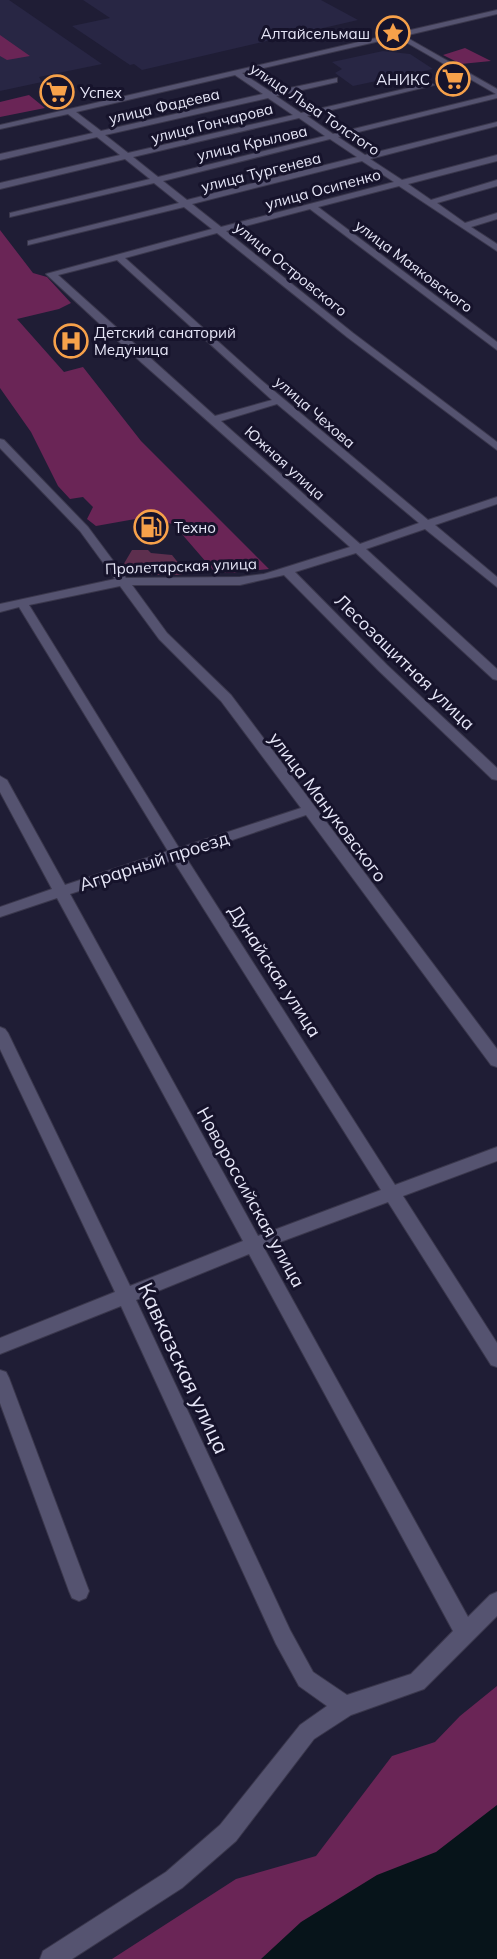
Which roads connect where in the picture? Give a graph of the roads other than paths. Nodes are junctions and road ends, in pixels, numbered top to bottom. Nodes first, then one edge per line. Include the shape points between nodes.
1 (497, 12) edge
2 (423, 29) junction
3 (398, 35) junction
4 (366, 43) junction
5 (416, 46) junction
6 (237, 73) junction
7 (334, 80) dead end
8 (430, 85) dead end
9 (497, 94) edge
10 (269, 95) junction
11 (69, 111) junction
12 (300, 116) junction
13 (497, 124) edge
14 (0, 127) edge
15 (99, 135) junction
16 (333, 138) junction
17 (0, 157) edge
18 (128, 157) junction
19 (364, 159) junction
20 (497, 159) edge
21 (487, 174) edge
22 (156, 179) junction
23 (401, 184) junction
24 (0, 186) edge
25 (429, 203) junction
26 (188, 204) junction
27 (313, 208) junction
28 (13, 215) dead end
29 (497, 216) edge
30 (464, 226) junction
31 (220, 231) junction
32 (31, 243) dead end
33 (497, 248) edge
34 (119, 257) junction
35 (51, 274) joint
36 (497, 347) edge
37 (281, 400) junction
38 (214, 420) junction
39 (0, 442) edge
40 (497, 447) edge
41 (497, 500) edge
42 (428, 524) junction
43 (359, 548) junction
44 (288, 572) junction
45 (123, 581) junction
46 (497, 583) edge
47 (22, 603) junction
48 (0, 608) edge
49 (497, 676) edge
50 (497, 776) edge
51 (0, 780) edge
52 (308, 810) junction
53 (177, 855) junction
54 (59, 892) junction
55 (0, 912) edge
56 (0, 1033) edge
57 (497, 1061) edge
58 (497, 1154) edge
59 (394, 1193) junction
60 (255, 1244) junction
61 (126, 1296) junction
62 (0, 1346) edge
63 (497, 1359) edge
64 (0, 1378) edge
65 (79, 1591) dead end
66 (497, 1602) edge
67 (466, 1634) junction
68 (345, 1706) junction
69 (51, 1959) edge

1 - 2 street
2 - 3 street
2 - 5 street via 416,36
3 - 4 street
3 - 5 street
4 - 5 street
4 - 6 street
5 - 9 street
6 - 10 street, улица Льва Толстого
6 - 11 street
7 - 10 street, улица Фадеева
8 - 12 street, улица Гончарова
9 - 16 street, улица Крылова
10 - 12 street, улица Льва Толстого
10 - 15 street, улица Фадеева
11 - 14 street
11 - 15 street, улица Островского
12 - 16 street, улица Льва Толстого
12 - 18 street, улица Гончарова
13 - 19 street, улица Тургенева
15 - 17 street, улица Фадеева
15 - 18 street, улица Островского
16 - 19 street, улица Льва Толстого
16 - 22 street, улица Крылова
18 - 22 street, улица Островского
18 - 24 street, улица Гончарова
19 - 23 street, улица Льва Толстого
19 - 26 street, улица Тургенева
20 - 21 street, улица Осипенко
21 - 23 street, улица Осипенко
21 - 25 street
22 - 26 street, улица Островского
22 - 28 street, улица Крылова
23 - 25 street, улица Льва Толстого
23 - 27 street, улица Осипенко
25 - 30 street, улица Льва Толстого
26 - 31 street, улица Островского
26 - 32 street, улица Тургенева
27 - 31 street, улица Осипенко
27 - 36 street, улица Маяковского
29 - 30 street
30 - 33 street, улица Льва Толстого
31 - 34 street, улица Осипенко
31 - 40 street, улица Островского
34 - 35 street, улица Осипенко
34 - 37 street, улица Чехова via 175,311
35 - 38 street, Южная улица
37 - 38 street
37 - 42 street, улица Чехова via 359,471
38 - 43 street, Южная улица
39 - 45 street, улица Мануковского via 84,529
41 - 42 street, Пролетарская улица
42 - 43 street, Пролетарская улица
42 - 46 street, улица Чехова
43 - 44 street, Пролетарская улица
43 - 49 street, Южная улица
44 - 45 street, Пролетарская улица via 240,581
44 - 50 street, Лесозащитная улица
45 - 47 street, Пролетарская улица
45 - 52 street, улица Мануковского via 163,636 226,698
47 - 48 street, Пролетарская улица
47 - 53 street, Дунайская улица
51 - 54 street, Новороссийская улица
52 - 53 street, Аграрный проезд
52 - 57 street, улица Мануковского
53 - 54 street, Аграрный проезд
53 - 59 street, Дунайская улица
54 - 55 street, Аграрный проезд
54 - 60 street, Новороссийская улица
56 - 61 street, Кавказская улица
58 - 59 street
59 - 60 street
59 - 63 street, Дунайская улица
60 - 61 street
60 - 67 street, Новороссийская улица
61 - 62 street
61 - 68 street, Кавказская улица via 283,1637 306,1679
64 - 65 street
66 - 67 street
67 - 68 street via 417,1682
68 - 69 street via 307,1732 228,1833 174,1880

